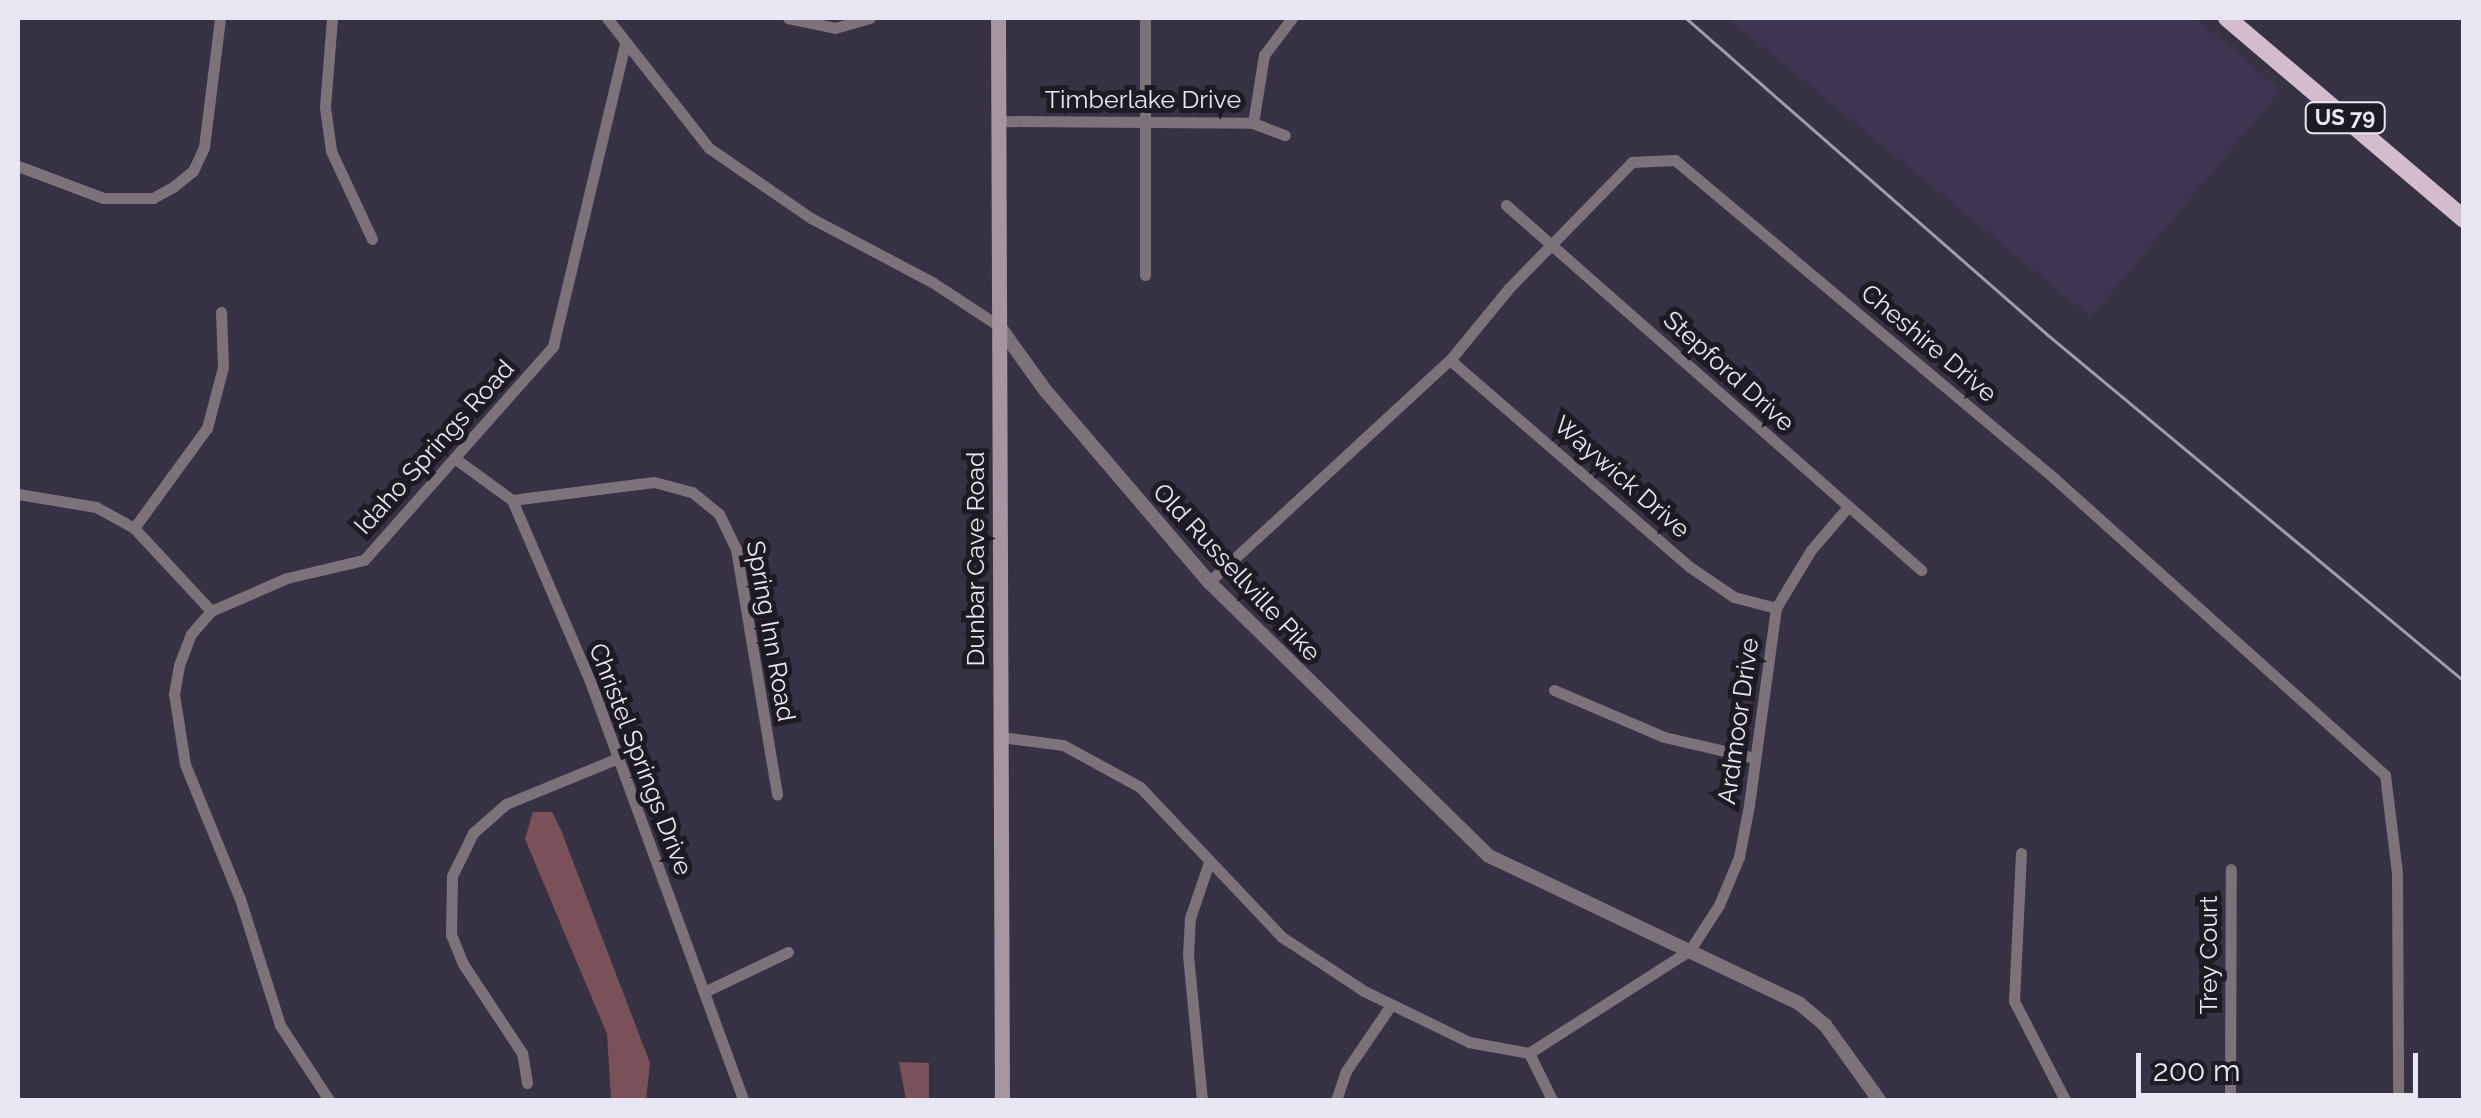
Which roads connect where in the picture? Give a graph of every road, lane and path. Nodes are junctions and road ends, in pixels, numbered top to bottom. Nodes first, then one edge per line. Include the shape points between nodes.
1 (220, 18) edge
2 (332, 18) edge
3 (606, 18) edge
4 (788, 18) edge
5 (870, 18) edge
6 (998, 18) edge
7 (1145, 18) edge
8 (1292, 18) edge
9 (2227, 18) edge
10 (626, 43) junction
11 (1144, 120) junction
12 (998, 121) junction
13 (1253, 122) junction
14 (1285, 135) dead end
15 (18, 166) edge
16 (1506, 205) dead end
17 (2464, 219) edge
18 (372, 239) dead end
19 (1552, 243) junction
20 (1145, 275) dead end
21 (221, 312) dead end
22 (999, 326) junction
23 (1450, 360) junction
24 (457, 460) junction
25 (18, 494) edge
26 (512, 500) junction
27 (1847, 508) junction
28 (134, 528) junction
29 (1921, 570) dead end
30 (1209, 582) junction
31 (1776, 608) junction
32 (211, 611) junction
33 (1554, 690) dead end
34 (1001, 738) junction
35 (618, 758) junction
36 (1756, 758) junction
37 (777, 795) dead end
38 (2021, 853) dead end
39 (1208, 865) junction
40 (2230, 869) dead end
41 (1690, 950) junction
42 (788, 952) dead end
43 (704, 992) junction
44 (1391, 1005) junction
45 (1529, 1053) junction
46 (527, 1082) dead end
47 (330, 1100) edge
48 (742, 1100) edge
49 (1002, 1100) edge
50 (1202, 1100) edge
51 (1336, 1100) edge
52 (1552, 1100) edge
53 (1880, 1100) edge
54 (2065, 1100) edge
55 (2230, 1100) edge
56 (2398, 1100) edge

1 - 15 street via 204,146 192,171 172,186 153,198 103,198
2 - 18 street via 326,108 331,151
3 - 10 street, Old Russellville Pike
4 - 5 street via 835,28
6 - 12 main road, Dunbar Cave Road
7 - 11 street
8 - 13 street via 1264,55
9 - 17 highway, US 79
10 - 22 street, Old Russellville Pike via 709,148 811,218
10 - 24 street, Idaho Springs Road via 552,346
11 - 12 street, Timberlake Drive
11 - 13 street, Timberlake Drive
11 - 20 street
12 - 22 main road, Dunbar Cave Road
13 - 14 street, Timberlake Drive
16 - 19 street, Stepford Drive
19 - 23 street, Cheshire Drive
19 - 27 street, Stepford Drive
19 - 56 street, Cheshire Drive via 1632,162 1676,160 2055,479 2362,752 2385,776 2391,797
21 - 28 street via 223,367 208,428
22 - 30 street, Old Russellville Pike via 1045,390
22 - 34 main road, Dunbar Cave Road
23 - 30 street, Cheshire Drive
23 - 31 street, Waywick Drive via 1690,567 1734,596
24 - 26 street
24 - 32 street, Idaho Springs Road via 364,560 288,578
25 - 28 street via 96,508
26 - 35 street, Christel Springs Drive
26 - 37 street, Spring Inn Road via 654,482 692,492 719,514 736,549
27 - 29 street, Stepford Drive
27 - 31 street, Ardmoor Drive via 1810,550
28 - 32 street
30 - 41 street, Old Russellville Pike via 1489,856
31 - 36 street, Ardmoor Drive
32 - 47 street via 191,634 178,665 174,694 185,764 240,900 280,1025
33 - 36 street via 1664,737
34 - 39 street via 1063,745 1099,760 1140,787
34 - 49 main road, Dunbar Cave Road
35 - 43 street, Christel Springs Drive
35 - 46 street via 506,804 473,833 452,876 451,935 522,1053
36 - 41 street, Ardmoor Drive via 1739,857 1719,906
38 - 54 street via 2014,1001
39 - 44 street via 1282,937
39 - 50 street via 1190,918 1188,955
40 - 55 street, Trey Court
41 - 45 street
41 - 53 street, Old Russellville Pike via 1800,1004 1825,1025
42 - 43 street
43 - 48 street, Christel Springs Drive
44 - 45 street via 1470,1042
44 - 51 street via 1346,1071
45 - 52 street

